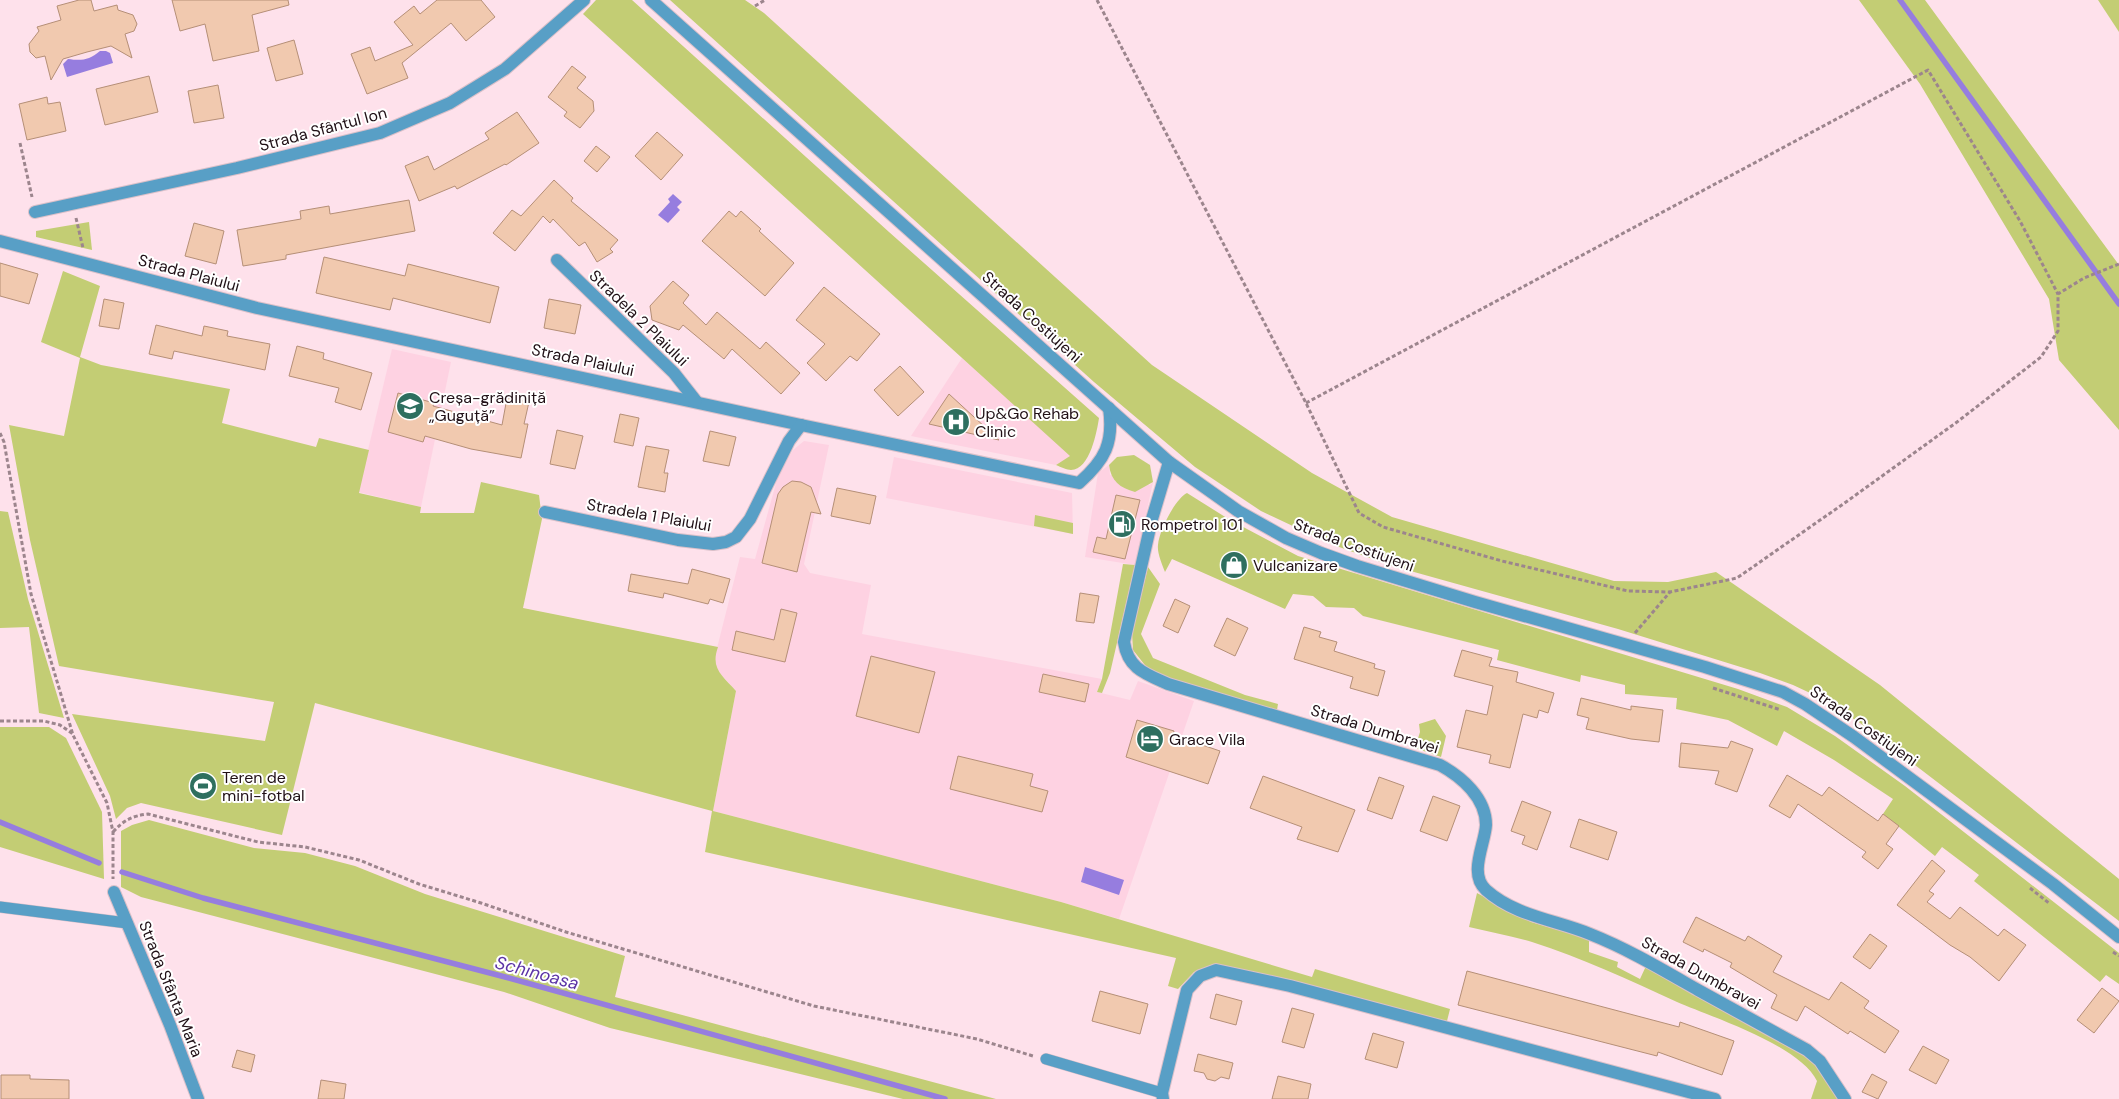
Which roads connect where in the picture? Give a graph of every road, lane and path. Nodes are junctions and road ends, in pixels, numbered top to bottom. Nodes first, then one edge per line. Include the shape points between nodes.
1 (584, 0) edge
2 (650, 0) edge
3 (766, 0) edge
4 (1097, 0) edge
5 (755, 6) dead end
6 (20, 143) dead end
7 (72, 204) junction
8 (35, 212) joint
9 (0, 241) edge
10 (557, 260) dead end
11 (87, 263) junction
12 (2119, 264) edge
13 (2058, 294) junction
14 (696, 401) junction
15 (1306, 403) junction
16 (1109, 408) junction
17 (801, 425) junction
18 (0, 433) edge
19 (1169, 462) junction
20 (545, 512) dead end
21 (1670, 592) junction
22 (1625, 645) junction
23 (1706, 685) dead end
24 (1783, 710) dead end
25 (0, 721) edge
26 (73, 735) junction
27 (113, 832) junction
28 (2028, 887) dead end
29 (114, 892) joint
30 (0, 907) edge
31 (2058, 909) dead end
32 (126, 923) junction
33 (2119, 937) edge
34 (2111, 951) dead end
35 (2119, 956) edge
36 (1046, 1059) joint
37 (1163, 1096) edge
38 (198, 1099) edge
39 (1716, 1099) edge
40 (1845, 1099) edge

1 - 7 street, Strada Sfântul Ion via 504,69 450,102 380,133
2 - 16 street, Strada Costiujeni
3 - 5 path
4 - 15 path
6 - 8 path
7 - 8 street, Strada Sfântul Ion
7 - 11 path
9 - 11 street, Strada Plaiului
10 - 14 street, Stradela 2 Plaiului via 674,373
11 - 14 street, Strada Plaiului via 258,308
12 - 13 path
13 - 15 path via 2020,221 1928,70
13 - 21 path via 2058,331 2041,357 1980,404 1737,578
14 - 17 street, Strada Plaiului
15 - 21 path via 1359,513 1383,527 1502,561 1628,591
16 - 17 street, Strada Plaiului via 1111,423 1107,450 1079,483
16 - 19 street, Strada Costiujeni
17 - 20 street, Stradela 1 Plaiului via 789,441 750,518 736,536 726,542 713,544 678,540
18 - 26 path via 31,594
19 - 22 street, Strada Costiujeni via 1238,510 1316,551 1475,602
19 - 40 street, Strada Dumbravei via 1152,519 1124,642 1126,654 1133,665 1168,684 1440,765 1452,772 1469,786 1482,805 1486,825 1479,876 1484,890 1532,916 1590,933 1648,961 1807,1050 1820,1061
21 - 22 path
22 - 33 street, Strada Costiujeni via 1758,683 1805,704 1997,842
23 - 24 path
25 - 26 path via 44,721 60,725
26 - 27 path via 107,803
27 - 29 path
27 - 36 path via 121,822 148,814 258,842 305,847 359,860 419,884 566,932 814,1006 977,1039
28 - 31 path
29 - 32 street, Strada Sfânta Maria
30 - 32 lane
32 - 38 street, Strada Sfânta Maria
34 - 35 path
36 - 37 lane
37 - 39 street via 1187,990 1200,976 1216,970 1300,988

